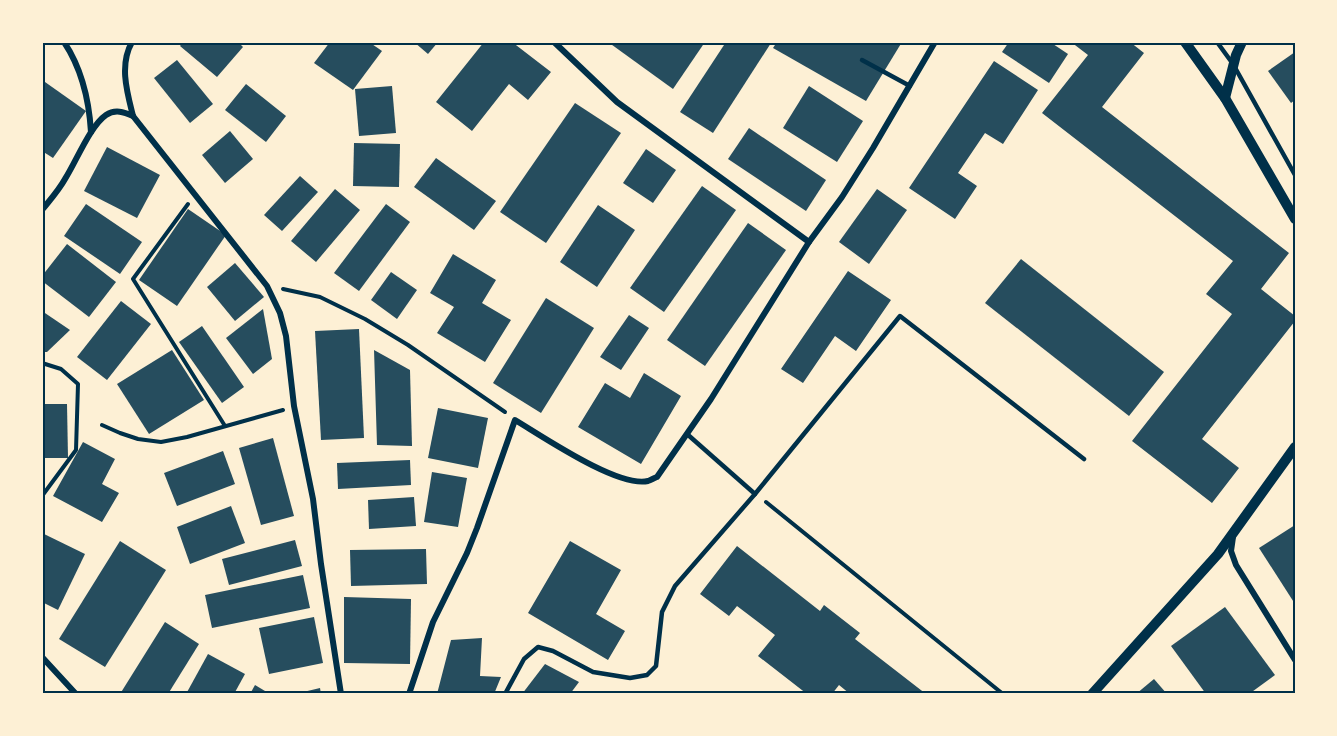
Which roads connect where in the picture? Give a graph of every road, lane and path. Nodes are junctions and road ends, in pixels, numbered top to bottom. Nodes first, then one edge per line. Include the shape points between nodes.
1 (64, 42) edge
2 (132, 42) edge
3 (554, 42) edge
4 (935, 42) edge
5 (1185, 42) edge
6 (1217, 42) edge
7 (1242, 42) edge
8 (862, 60) dead end
9 (1233, 64) junction
10 (910, 86) junction
11 (1225, 98) junction
12 (133, 116) junction
13 (91, 132) junction
14 (1295, 175) edge
15 (195, 194) junction
16 (42, 210) edge
17 (1295, 219) edge
18 (809, 242) junction
19 (267, 286) junction
20 (42, 363) edge
21 (294, 406) junction
22 (515, 420) junction
23 (102, 425) dead end
24 (225, 426) junction
25 (687, 434) junction
26 (1295, 447) edge
27 (1084, 459) dead end
28 (755, 494) junction
29 (42, 496) edge
30 (1234, 533) junction
31 (42, 657) edge
32 (1295, 660) edge
33 (76, 694) edge
34 (341, 694) edge
35 (409, 694) edge
36 (505, 694) edge
37 (1003, 694) edge
38 (1092, 694) edge

1 - 13 street via 83,80
2 - 12 street via 124,65
3 - 18 street via 617,102
4 - 10 street
5 - 11 street
6 - 9 lane
7 - 9 street
8 - 10 lane
9 - 11 street
9 - 14 lane
10 - 18 street via 842,197
11 - 17 street
12 - 13 street via 113,112
12 - 15 street
13 - 16 street via 64,181
15 - 19 street
15 - 24 path via 133,279
18 - 25 street
19 - 21 street via 286,336
19 - 22 path via 320,297 365,319
20 - 29 path via 61,369 78,384 76,450
21 - 24 path
21 - 34 street via 313,498
22 - 25 street via 584,461 646,482 657,477
22 - 35 street via 471,545 433,622
23 - 24 path via 138,439 161,442
25 - 28 lane
26 - 30 street
27 - 28 lane via 900,316
28 - 36 lane via 675,586 662,612 656,666 647,675 630,678 593,672 538,647 524,659
28 - 37 path
30 - 32 street via 1233,560
30 - 38 street
31 - 33 street

